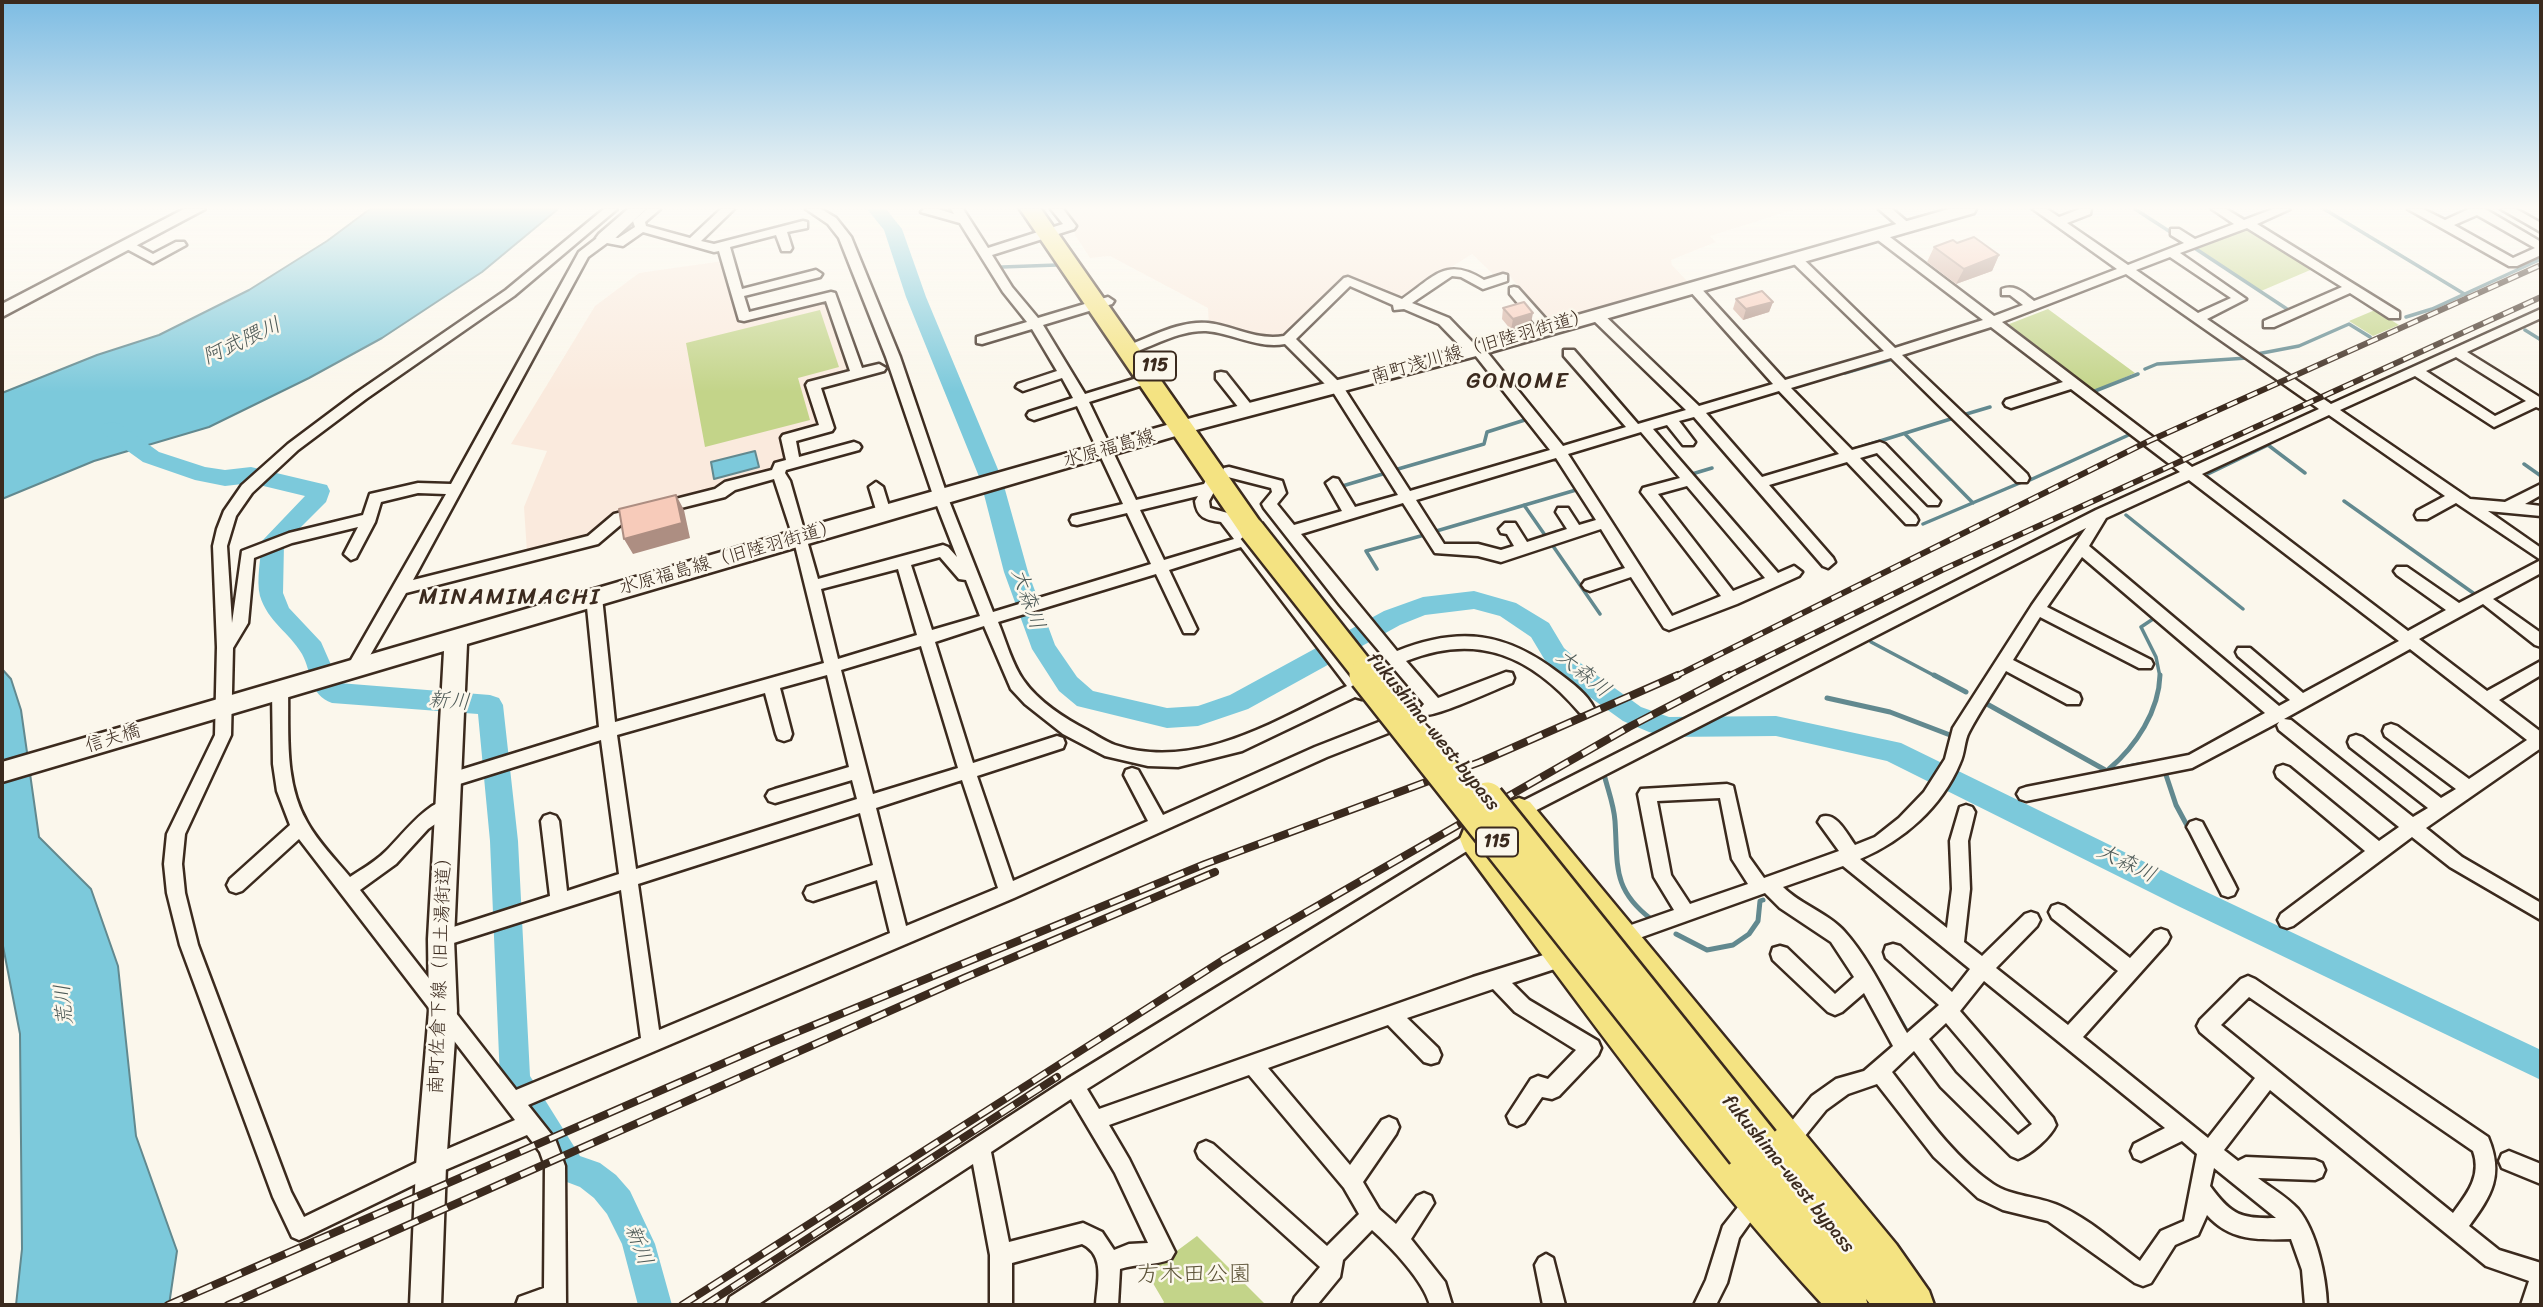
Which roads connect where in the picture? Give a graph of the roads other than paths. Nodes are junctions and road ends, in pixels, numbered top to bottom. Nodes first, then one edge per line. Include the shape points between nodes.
1 (82, 270) edge
2 (538, 270) edge
3 (575, 270) edge
4 (730, 270) edge
5 (858, 270) edge
6 (995, 270) edge
7 (1082, 270) edge
8 (1753, 270) edge
9 (1807, 270) edge
10 (1924, 270) edge
11 (2129, 270) joint
12 (2197, 270) edge
13 (2321, 270) edge
14 (816, 274) dead end
15 (1503, 278) dead end
16 (1693, 287) junction
17 (2351, 288) junction
18 (1514, 291) dead end
19 (2006, 292) dead end
20 (737, 294) junction
21 (1102, 303) junction
22 (1398, 307) junction
23 (2034, 307) junction
24 (2, 312) edge
25 (2541, 313) edge
26 (1596, 315) junction
27 (2394, 316) dead end
28 (2197, 318) junction
29 (1991, 323) junction
30 (1036, 324) junction
31 (2269, 324) dead end
32 (1547, 329) junction
33 (1288, 339) junction
34 (982, 340) dead end
35 (1134, 348) junction
36 (1476, 350) junction
37 (2457, 352) junction
38 (1569, 353) dead end
39 (1895, 354) junction
40 (879, 368) dead end
41 (2416, 370) junction
42 (1064, 373) junction
43 (857, 374) junction
44 (1221, 376) dead end
45 (1147, 379) junction
46 (2072, 384) junction
47 (1023, 387) dead end
48 (1783, 387) junction
49 (1336, 388) junction
50 (1081, 399) junction
51 (2539, 403) edge
52 (2011, 404) dead end
53 (1248, 410) junction
54 (2330, 410) junction
55 (1697, 412) junction
56 (1034, 415) dead end
57 (1671, 419) junction
58 (1188, 426) junction
59 (1640, 428) junction
60 (1688, 442) dead end
61 (854, 447) dead end
62 (1107, 449) junction
63 (1559, 451) junction
64 (1851, 457) junction
65 (794, 463) junction
66 (778, 473) junction
67 (2191, 473) junction
68 (2022, 478) dead end
69 (1217, 480) junction
70 (1688, 481) junction
71 (1332, 483) dead end
72 (1759, 483) junction
73 (876, 486) dead end
74 (455, 489) junction
75 (2541, 489) edge
76 (946, 496) junction
77 (1404, 496) junction
78 (2461, 500) junction
79 (1933, 501) dead end
80 (1132, 508) junction
81 (2505, 508) junction
82 (2541, 511) edge
83 (1563, 512) dead end
84 (884, 513) junction
85 (1351, 513) junction
86 (2101, 514) junction
87 (2422, 515) dead end
88 (369, 519) junction
89 (1077, 520) dead end
90 (1911, 520) dead end
91 (1604, 523) junction
92 (1506, 528) dead end
93 (1263, 532) junction
94 (1576, 532) junction
95 (800, 537) junction
96 (2080, 547) junction
97 (1524, 548) junction
98 (351, 554) dead end
99 (2541, 555) edge
100 (904, 562) junction
101 (1828, 562) dead end
102 (2541, 566) edge
103 (1160, 568) junction
104 (1633, 571) junction
105 (2402, 571) dead end
106 (1794, 572) dead end
107 (971, 573) junction
108 (1775, 580) junction
109 (1590, 585) dead end
110 (812, 586) junction
111 (401, 589) junction
112 (594, 597) junction
113 (1732, 600) junction
114 (2490, 604) dead end
115 (2037, 609) junction
116 (2457, 610) junction
117 (993, 619) junction
118 (1189, 629) dead end
119 (456, 637) junction
120 (925, 639) junction
121 (2541, 641) edge
122 (2408, 643) junction
123 (225, 648) junction
124 (2244, 652) dead end
125 (1393, 659) junction
126 (2003, 662) junction
127 (2145, 664) dead end
128 (355, 667) junction
129 (832, 667) junction
130 (2541, 667) edge
131 (1506, 678) dead end
132 (1355, 684) junction
133 (771, 685) junction
134 (280, 690) junction
135 (2073, 699) dead end
136 (2486, 699) junction
137 (2302, 701) junction
138 (224, 706) junction
139 (1586, 708) dead end
140 (2281, 720) junction
141 (608, 731) junction
142 (2391, 731) dead end
143 (784, 734) dead end
144 (2540, 741) edge
145 (2356, 742) dead end
146 (1057, 743) dead end
147 (967, 771) junction
148 (2, 772) edge
149 (857, 772) junction
150 (2283, 772) dead end
151 (1132, 775) dead end
152 (2469, 789) junction
153 (449, 793) junction
154 (2026, 794) dead end
155 (775, 796) dead end
156 (865, 804) junction
157 (2441, 808) junction
158 (1966, 812) dead end
159 (1515, 813) joint
160 (550, 821) dead end
161 (1827, 822) dead end
162 (1159, 824) junction
163 (300, 827) junction
164 (2196, 827) dead end
165 (2412, 827) junction
166 (1477, 837) joint
167 (2378, 851) junction
168 (1849, 855) junction
169 (882, 870) junction
170 (629, 878) junction
171 (1764, 885) junction
172 (236, 886) dead end
173 (349, 888) junction
174 (2228, 889) dead end
175 (1008, 892) junction
176 (813, 893) dead end
177 (559, 901) junction
178 (2058, 912) dead end
179 (2541, 912) edge
180 (1686, 913) junction
181 (2031, 920) dead end
182 (2287, 920) dead end
183 (900, 937) junction
184 (1618, 937) junction
185 (2161, 937) dead end
186 (441, 939) junction
187 (1955, 947) junction
188 (1893, 952) dead end
189 (1780, 954) dead end
190 (1570, 956) junction
191 (1982, 969) junction
192 (2130, 970) junction
193 (1496, 979) junction
194 (1866, 979) junction
195 (1950, 1007) junction
196 (443, 1011) junction
197 (1393, 1017) junction
198 (2069, 1038) junction
199 (651, 1043) junction
200 (1911, 1043) junction
201 (1431, 1055) dead end
202 (1254, 1066) junction
203 (1878, 1071) junction
204 (2269, 1076) junction
205 (1074, 1086) junction
206 (514, 1101) junction
207 (1517, 1116) dead end
208 (1095, 1120) junction
209 (530, 1124) junction
210 (1389, 1127) dead end
211 (2183, 1130) junction
212 (1765, 1145) junction
213 (980, 1147) junction
214 (1206, 1151) dead end
215 (2141, 1151) dead end
216 (2209, 1151) junction
217 (2510, 1161) dead end
218 (431, 1166) junction
219 (2315, 1170) dead end
220 (2240, 1174) junction
221 (2541, 1174) edge
222 (1351, 1181) junction
223 (2199, 1189) junction
224 (1756, 1200) junction
225 (1424, 1203) dead end
226 (1372, 1216) junction
227 (2455, 1227) junction
228 (2297, 1228) junction
229 (1398, 1239) junction
230 (1001, 1255) junction
231 (1111, 1262) junction
232 (1332, 1264) junction
233 (1546, 1265) dead end
234 (2541, 1276) edge
235 (555, 1300) edge
236 (2531, 1303) dead end
237 (426, 1305) edge
238 (527, 1305) edge
239 (738, 1305) edge
240 (1001, 1305) edge
241 (1107, 1305) edge
242 (1303, 1305) edge
243 (1441, 1305) edge
244 (1554, 1305) edge
245 (1706, 1305) edge
246 (1849, 1305) edge
247 (1867, 1305) edge
248 (1895, 1305) edge
249 (1915, 1305) edge
250 (2316, 1305) edge

1 - 24 street
2 - 123 street via 293,447 247,489 229,515 220,546
3 - 74 street
4 - 20 street
5 - 76 street
6 - 30 street
7 - 21 highway, fukushima-west bypass / 115
8 - 16 street, 南町浅川線（旧陸羽街道）
9 - 39 street
10 - 29 street
11 - 23 street
11 - 28 street
12 - 28 street via 2240,299
13 - 17 street
14 - 20 street
15 - 22 street via 1483,285 1464,273 1449,272
16 - 26 street, 南町浅川線（旧陸羽街道）
16 - 48 street
17 - 27 street
17 - 31 street
18 - 32 street
19 - 23 street via 2011,290
20 - 43 street via 744,317 831,296
21 - 30 street
21 - 35 highway, fukushima-west bypass / 115
22 - 33 street via 1348,281
22 - 36 street via 1444,321
23 - 29 street
25 - 37 street
26 - 32 street, 南町浅川線（旧陸羽街道）
26 - 55 street
28 - 54 street
29 - 39 street
29 - 46 street
30 - 34 street
30 - 42 street
32 - 36 street, 南町浅川線（旧陸羽街道）
33 - 35 street via 1256,340 1197,327
33 - 49 street
35 - 45 highway, fukushima-west bypass / 115
35 - 58 highway, fukushima-west bypass / 115
36 - 49 street, 南町浅川線（旧陸羽街道）
36 - 63 street
37 - 41 street
37 - 51 street
38 - 59 street
39 - 48 street
39 - 68 street
40 - 43 street
41 - 51 street via 2494,422
41 - 54 street
42 - 47 street
42 - 50 street
43 - 65 street via 813,385 827,428 788,438
44 - 53 street
45 - 50 street
45 - 58 highway, fukushima-west bypass / 115
46 - 52 street
46 - 67 street
48 - 55 street
48 - 64 street
49 - 53 street, 南町浅川線（旧陸羽街道）
49 - 77 street
50 - 56 street
50 - 62 street
53 - 58 street, 南町浅川線（旧陸羽街道）
54 - 67 street
54 - 78 street
55 - 57 street
55 - 72 street
57 - 59 street
57 - 60 street
58 - 62 street, 水原福島線
58 - 69 highway, fukushima-west bypass / 115
59 - 63 street
59 - 70 street
61 - 65 street
62 - 76 street, 水原福島線
62 - 80 street
63 - 77 street
63 - 91 street
64 - 72 street
64 - 79 street via 1880,447
64 - 90 street
65 - 66 street via 780,467
66 - 95 street
66 - 111 street via 620,518 593,541
67 - 86 street
67 - 122 street
69 - 80 street
69 - 93 highway, fukushima-west bypass / 115
69 - 93 street via 1277,485 1279,493 1269,504
70 - 108 street
70 - 113 street via 1648,492
71 - 85 street
72 - 101 street
73 - 84 street
74 - 88 street via 418,488 375,498
74 - 111 street
75 - 81 street
76 - 84 street, 水原福島線（旧陸羽街道）
76 - 107 street
77 - 85 street
77 - 97 street via 1440,549 1501,556
78 - 81 street
78 - 87 street
78 - 99 street
80 - 89 street
80 - 103 street
81 - 82 street
83 - 94 street
84 - 95 street, 水原福島線（旧陸羽街道）
85 - 93 street
86 - 96 street
86 - 159 street
88 - 98 street
88 - 123 street via 289,538 247,555 240,623
91 - 94 street
91 - 104 street
92 - 97 street via 1510,527
93 - 103 street
93 - 125 street via 1352,610
93 - 132 street via 1311,628
93 - 212 highway, fukushima-west bypass / 115, bridge
94 - 97 street
95 - 110 street
95 - 112 street, 水原福島線（旧陸羽街道）
96 - 115 street
96 - 140 street
100 - 107 street via 943,551 964,575
100 - 110 street
100 - 120 street
102 - 116 street
103 - 117 street
103 - 118 street
104 - 109 street
104 - 113 street via 1661,599 1669,624
105 - 116 street
106 - 108 street
107 - 117 street
108 - 113 street
110 - 129 street
111 - 128 street
112 - 119 street, 水原福島線（旧陸羽街道）
112 - 141 street
114 - 121 street
115 - 126 street
115 - 127 street
116 - 122 street via 2414,634
117 - 120 street
117 - 132 street via 1017,684 1031,699 1069,729 1111,751 1148,759 1178,760 1242,744
119 - 128 street, 水原福島線（旧陸羽街道）
119 - 153 street, 南町佐倉下線（旧土湯街道）
120 - 129 street
120 - 147 street
122 - 136 street
122 - 137 street
123 - 138 street
124 - 137 street
125 - 131 street via 1431,708
125 - 139 street via 1423,646 1451,641 1500,645 1535,664
126 - 135 street
126 - 168 street via 1959,733 1953,761 1930,797 1881,842
128 - 134 street, 水原福島線（旧陸羽街道）
129 - 133 street
129 - 149 street
130 - 136 street
132 - 162 street via 1391,724
133 - 141 street
133 - 143 street
134 - 138 street, 水原福島線（旧陸羽街道）
134 - 163 street via 281,764 285,791
136 - 144 street
137 - 140 street
138 - 148 street, 信夫橋
138 - 218 street via 223,735 176,834 176,893 189,945 283,1198 299,1230
140 - 154 street via 2192,761
140 - 165 street
141 - 153 street
141 - 170 street
142 - 152 street
144 - 152 street
145 - 157 street
146 - 147 street
147 - 156 street
147 - 175 street
149 - 155 street
149 - 156 street
150 - 167 street
151 - 162 street
152 - 157 street
153 - 173 street via 390,859
153 - 186 street, 南町佐倉下線（旧土湯街道）
156 - 169 street
156 - 170 street
157 - 165 street
158 - 187 street via 1959,841 1961,889
159 - 184 highway
160 - 177 street
161 - 168 street
162 - 175 street
163 - 172 street
163 - 173 street
164 - 174 street
165 - 167 street
165 - 179 street via 2456,863
166 - 190 highway
166 - 205 street
167 - 182 street
168 - 171 street
168 - 187 street
169 - 176 street
169 - 183 street
170 - 177 street
170 - 199 street
171 - 180 street
171 - 180 street via 1741,859 1727,791 1647,794 1664,877
171 - 194 street via 1838,936
173 - 196 street
175 - 183 street
177 - 186 street
178 - 192 street
180 - 184 street
181 - 191 street
183 - 199 street
184 - 212 highway
185 - 192 street
186 - 196 street, 南町佐倉下線（旧土湯街道）
187 - 191 street
188 - 195 street
189 - 194 street via 1835,1006
190 - 193 street
190 - 224 highway
191 - 195 street
191 - 198 street
192 - 198 street
193 - 197 street
193 - 207 street via 1522,1006 1591,1048 1552,1089 1538,1086
194 - 200 street
195 - 200 street
195 - 200 street via 2046,1125 2018,1149
196 - 206 street
196 - 218 street, 南町佐倉下線（旧土湯街道）
197 - 201 street
197 - 202 street
198 - 211 street
199 - 206 street
200 - 203 street
202 - 208 street
202 - 222 street
203 - 212 street via 1870,1079 1843,1086
203 - 223 street via 1958,1167 1985,1191 2007,1204 2052,1213 2143,1275 2168,1238 2190,1228 2196,1218
204 - 216 street
204 - 227 street
204 - 227 street via 2207,1026 2248,985 2482,1144 2488,1157 2485,1186
205 - 208 street
205 - 213 street
206 - 209 street
208 - 231 street via 1164,1252 1129,1255
209 - 218 street
209 - 235 street via 548,1146 555,1166
210 - 222 street
211 - 215 street
211 - 216 street
212 - 247 highway, fukushima-west bypass / 115
212 - 248 highway, fukushima-west bypass / 115
212 - 249 highway via 1883,1257
213 - 230 street
213 - 239 street
214 - 232 street
216 - 220 street
216 - 223 street
217 - 221 street
218 - 237 street, 南町佐倉下線（旧土湯街道）
219 - 220 street via 2246,1167
220 - 228 street via 2291,1217
222 - 226 street
223 - 228 street via 2216,1213 2240,1229
224 - 245 street via 1730,1233
224 - 246 highway
225 - 229 street
226 - 229 street
226 - 232 street via 1332,1256
227 - 234 street via 2494,1259
228 - 250 street via 2309,1251
229 - 243 street via 1437,1290
230 - 231 street via 1083,1233 1095,1239
230 - 240 street
231 - 241 street
232 - 242 street
233 - 244 street
234 - 236 street
235 - 238 street

